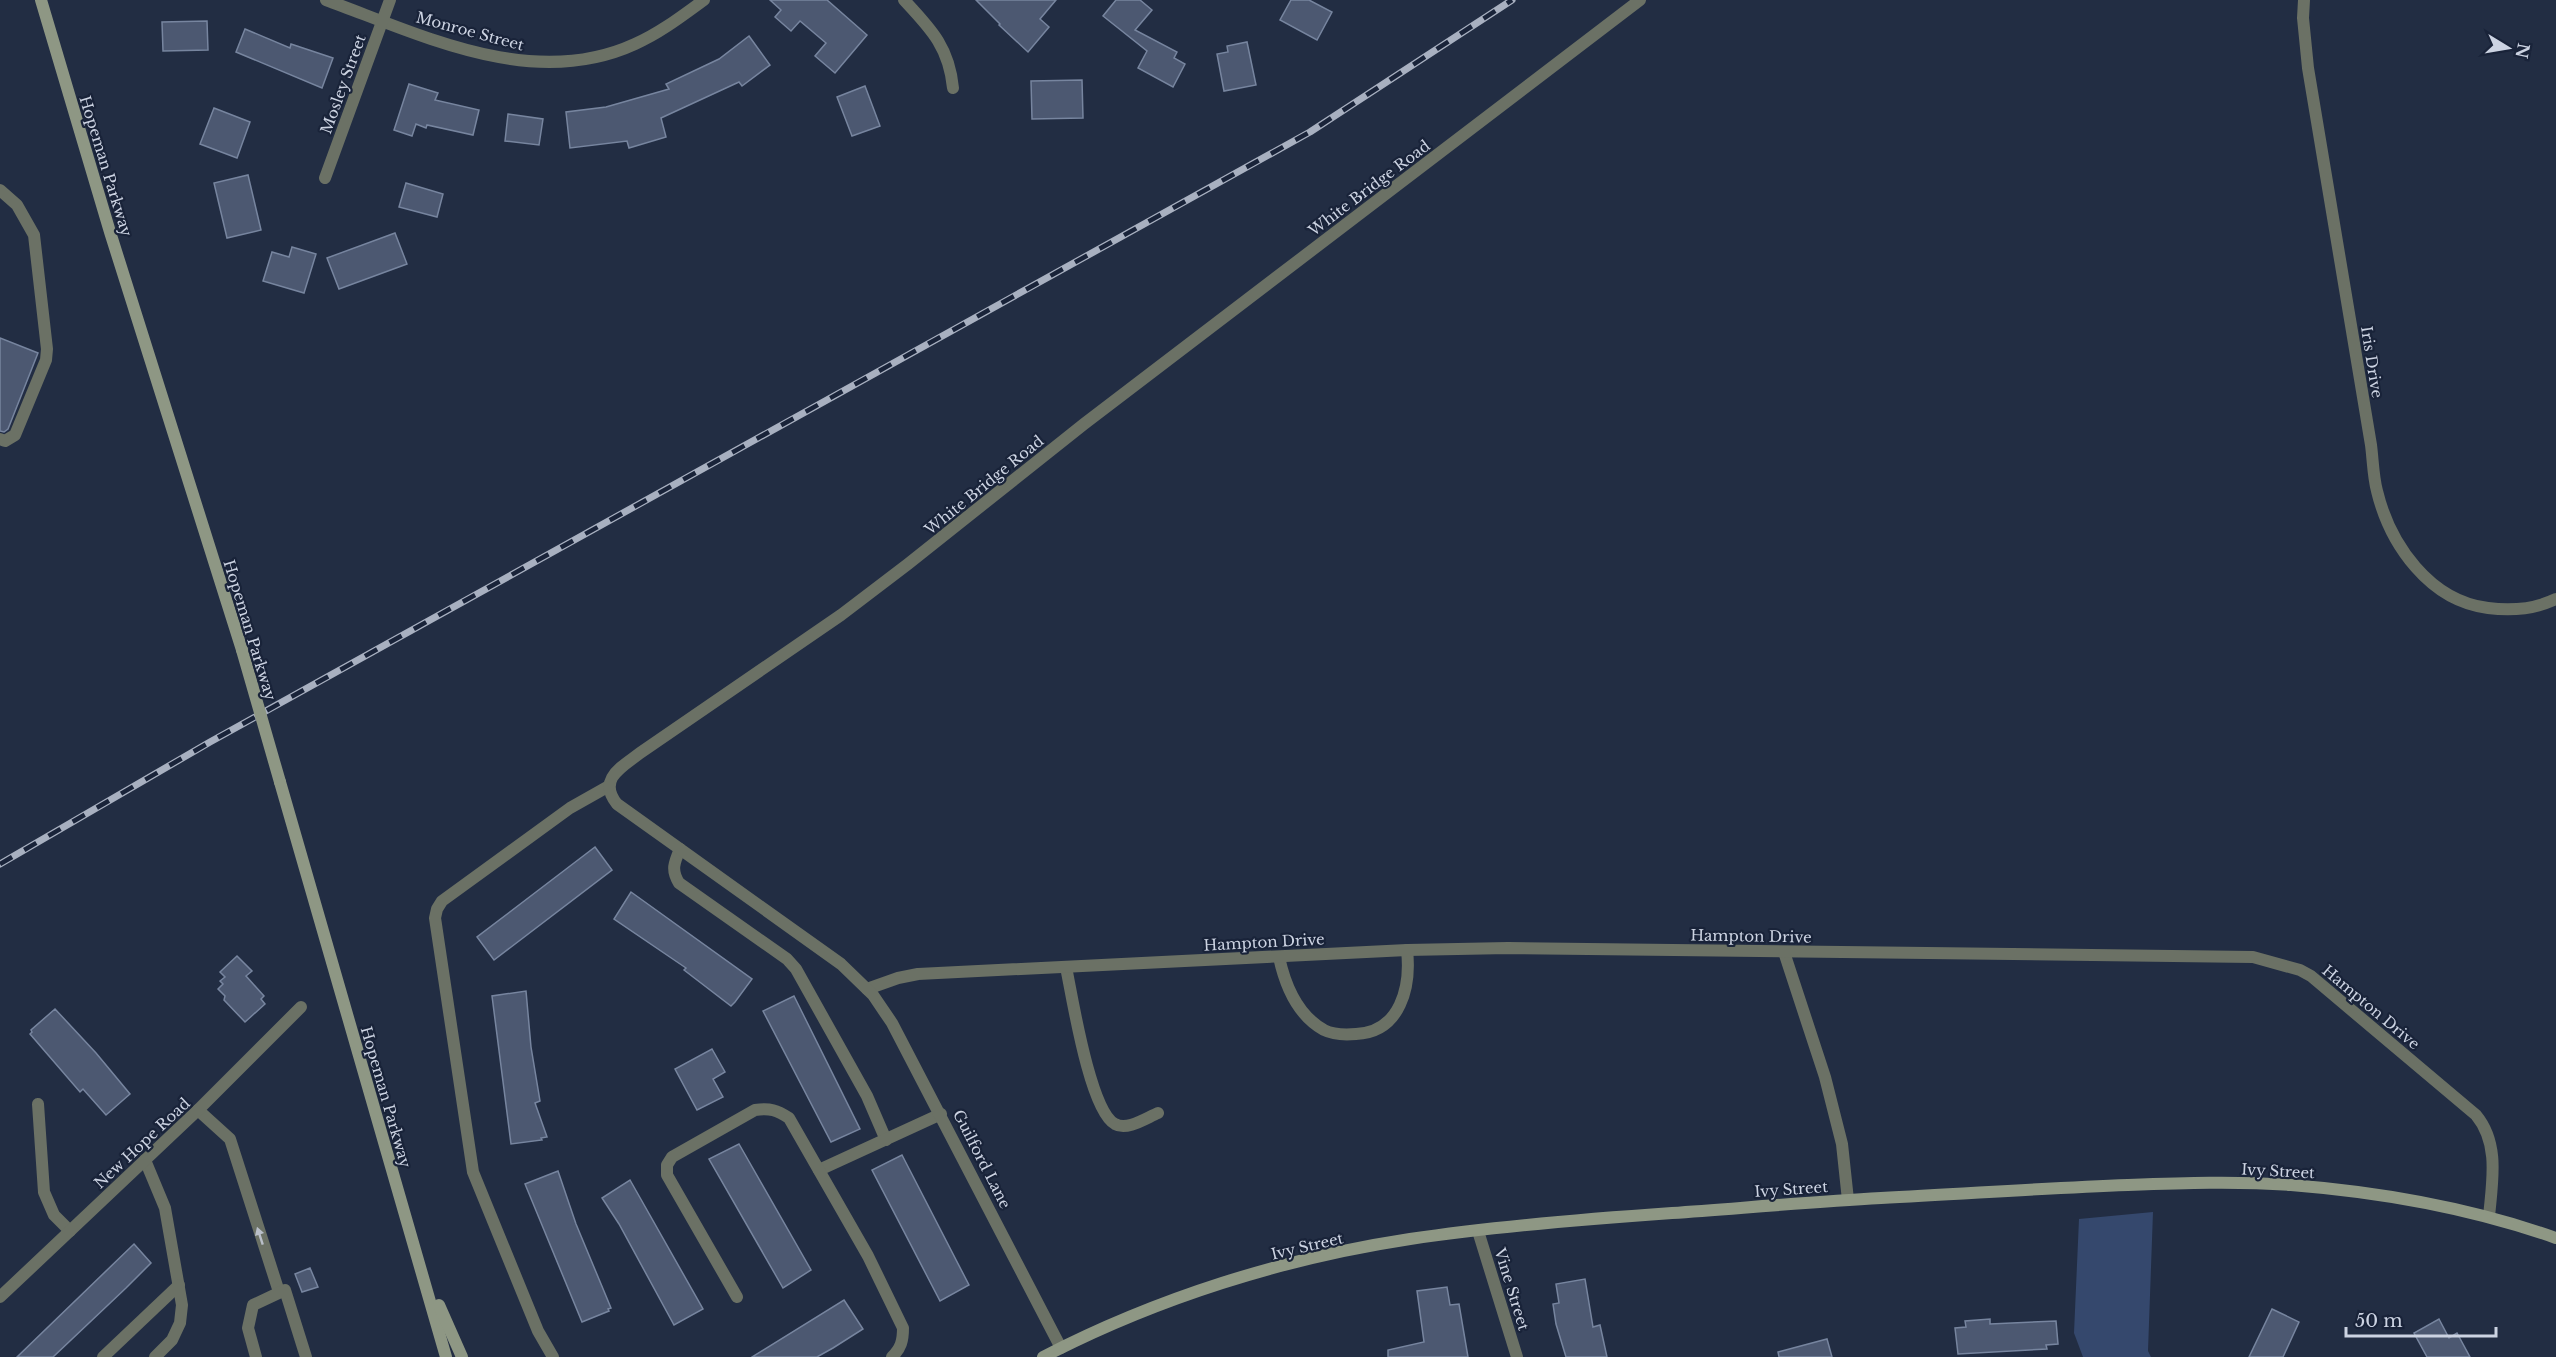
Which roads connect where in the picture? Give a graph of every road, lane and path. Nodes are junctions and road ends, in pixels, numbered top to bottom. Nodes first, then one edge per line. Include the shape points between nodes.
1 (41, 0) edge
2 (326, 0) edge
3 (390, 0) edge
4 (704, 0) edge
5 (904, 0) edge
6 (1640, 0) edge
7 (2304, 0) edge
8 (383, 21) junction
9 (953, 88) dead end
10 (325, 178) dead end
11 (0, 190) edge
12 (0, 439) edge
13 (2556, 599) edge
14 (609, 786) junction
15 (680, 849) junction
16 (1407, 950) junction
17 (1784, 952) junction
18 (1279, 957) junction
19 (1066, 967) junction
20 (867, 989) junction
21 (302, 1007) dead end
22 (38, 1104) dead end
23 (198, 1110) junction
24 (1158, 1113) dead end
25 (941, 1114) junction
26 (886, 1140) junction
27 (145, 1160) junction
28 (819, 1170) junction
29 (1848, 1200) junction
30 (2489, 1217) junction
31 (70, 1231) junction
32 (1478, 1231) junction
33 (2556, 1238) edge
34 (423, 1272) junction
35 (179, 1285) junction
36 (279, 1292) junction
37 (0, 1297) edge
38 (736, 1297) dead end
39 (1061, 1348) junction
40 (103, 1357) edge
41 (155, 1357) edge
42 (256, 1357) edge
43 (306, 1357) edge
44 (446, 1357) edge
45 (462, 1357) edge
46 (553, 1357) edge
47 (892, 1357) edge
48 (1043, 1357) edge
49 (1517, 1357) edge

1 - 34 main road, Hopeman Parkway, bridge via 242,650
2 - 8 street, Monroe Street
3 - 8 street, Mosley Street
4 - 8 street, Monroe Street via 634,45 568,62 524,62 498,57
5 - 9 street via 940,43
6 - 14 street, White Bridge Road via 841,615 640,753 615,773
7 - 13 street, Iris Drive via 2308,68 2377,491 2390,526 2423,576 2459,600 2501,610 2528,608
8 - 10 street, Mosley Street
11 - 12 street via 17,205 34,235 47,349 15,435 5,441
14 - 15 street via 617,804
14 - 46 street via 570,808 442,901 435,918 473,1172 537,1331
15 - 20 street via 841,964
15 - 26 street via 673,865 679,883 796,969 867,1096
16 - 17 street, Hampton Drive
16 - 18 street, Hampton Drive
16 - 18 street via 1407,988 1401,1005 1378,1027 1361,1034 1329,1032 1306,1015 1293,998
17 - 29 street via 1825,1077 1842,1144
17 - 30 street, Hampton Drive via 2253,957 2300,970 2312,976 2485,1126 2493,1167
18 - 19 street, Hampton Drive
19 - 20 street, Hampton Drive via 918,974
19 - 24 street via 1087,1067 1110,1120 1125,1126
20 - 25 street, Guilford Lane via 892,1023
21 - 23 street, New Hope Road
22 - 31 street via 44,1192 54,1215
23 - 27 street, New Hope Road
36 -> 23 street via 230,1139
25 - 26 street
25 - 39 street, Guilford Lane
26 - 28 street
27 - 31 street, New Hope Road
27 - 35 street via 165,1208
28 - 38 street via 789,1118 769,1108 755,1110 672,1157 667,1175
28 - 47 street via 903,1328 900,1349
29 - 30 main road, Ivy Street via 2180,1183 2267,1184 2349,1191
29 - 32 main road, Ivy Street via 1541,1222
30 - 33 main road, Ivy Street
31 - 37 street, New Hope Road
32 - 39 main road, Ivy Street via 1409,1239 1264,1271 1138,1314
32 - 49 street, Vine Street
34 - 44 main road, Hopeman Parkway
34 - 45 main road, Hopeman Parkway
35 - 40 street
35 - 41 street via 180,1323 172,1340
36 - 42 street via 253,1305 248,1328
36 - 43 street via 285,1290
39 - 48 main road, Ivy Street

